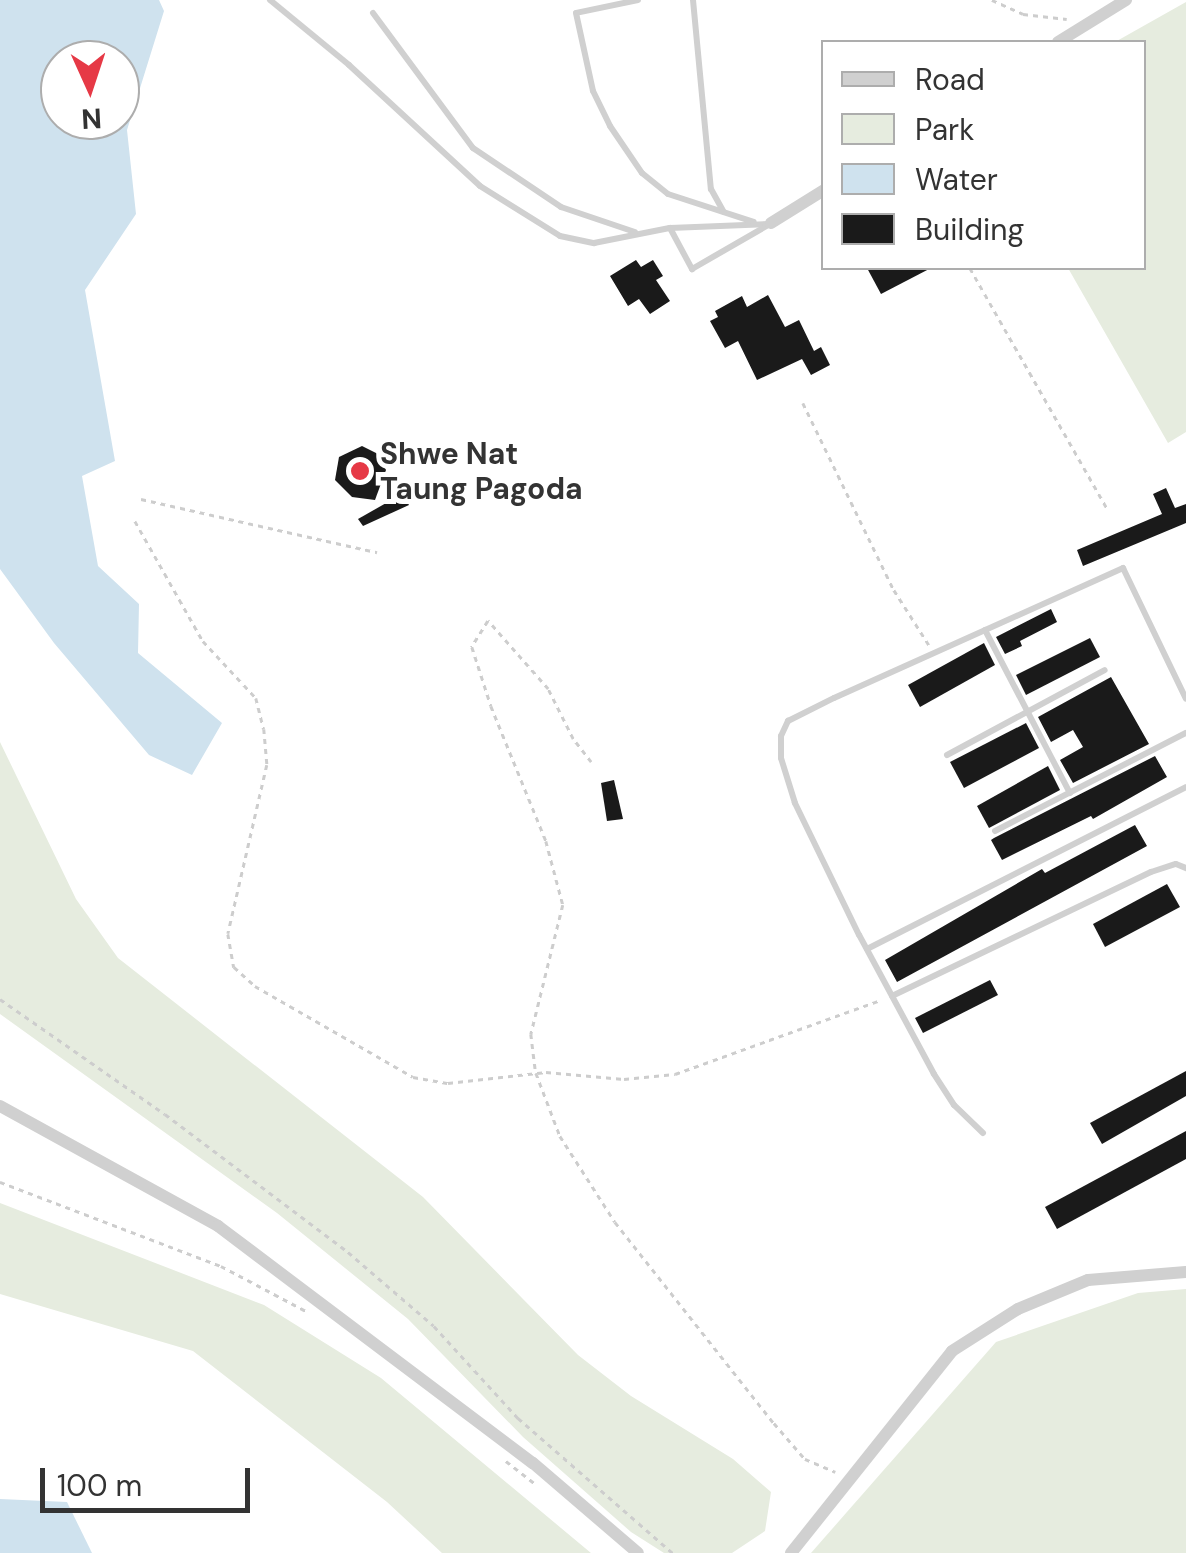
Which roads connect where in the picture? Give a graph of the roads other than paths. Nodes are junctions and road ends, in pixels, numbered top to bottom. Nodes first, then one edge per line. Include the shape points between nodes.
1 (270, 0) edge
2 (638, 0) edge
3 (693, 0) edge
4 (1126, 0) edge
5 (372, 13) dead end
6 (1061, 40) edge
7 (821, 192) edge
8 (725, 213) junction
9 (765, 224) junction
10 (670, 228) junction
11 (636, 233) junction
12 (985, 630) junction
13 (1106, 670) dead end
14 (1186, 699) edge
15 (1028, 712) junction
16 (1186, 733) edge
17 (946, 755) dead end
18 (1186, 787) edge
19 (1070, 793) junction
20 (995, 831) dead end
21 (1186, 860) edge
22 (1176, 864) junction
23 (1186, 868) edge
24 (867, 950) junction
25 (892, 996) junction
26 (0, 1106) edge
27 (983, 1133) dead end
28 (1186, 1272) edge
29 (638, 1553) edge
30 (791, 1553) edge

1 - 11 lane via 480,186 560,236 594,243
2 - 8 lane via 576,13 593,92 642,173 668,194
3 - 8 lane via 710,189
4 - 6 street
5 - 11 lane via 473,148 561,207
7 - 9 street
8 - 9 lane
9 - 10 lane
9 - 10 lane via 692,269
10 - 11 lane
12 - 14 lane via 1122,568
12 - 15 lane
12 - 24 lane via 788,721 781,736 795,804
13 - 15 lane
15 - 17 lane
15 - 19 lane
16 - 19 lane
18 - 24 lane
19 - 20 lane
21 - 22 lane
22 - 23 lane
22 - 25 lane
24 - 25 lane
25 - 27 lane via 954,1104
26 - 29 street via 218,1226 534,1463
28 - 30 street via 1088,1280 1018,1309 952,1351

